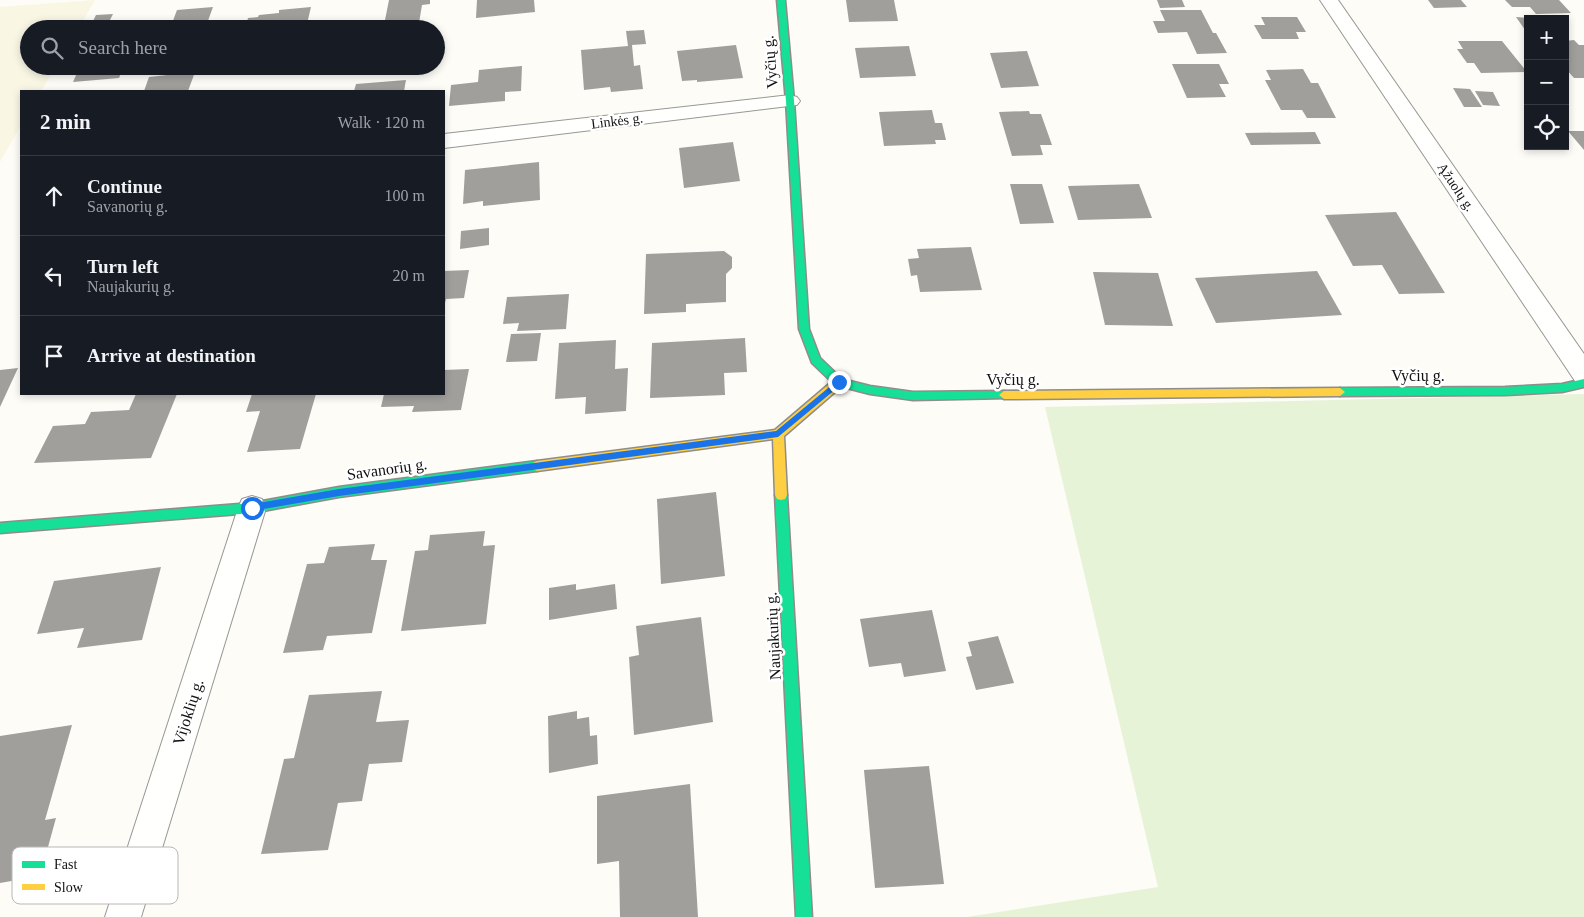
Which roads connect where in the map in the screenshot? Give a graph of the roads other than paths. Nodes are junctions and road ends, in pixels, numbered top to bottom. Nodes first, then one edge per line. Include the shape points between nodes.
1 (781, 0) edge
2 (1329, 0) edge
3 (790, 101) junction
4 (445, 141) edge
5 (1584, 374) edge
6 (839, 382) junction
7 (1584, 383) edge
8 (778, 434) junction
9 (252, 508) junction
10 (0, 528) edge
11 (145, 847) edge
12 (127, 904) edge
13 (123, 917) edge
14 (804, 917) edge

1 - 3 street, Vyčių g.
2 - 5 street, Ąžuolų g.
3 - 4 street, Linkės g.
3 - 6 street, Vyčių g. via 804,329 816,360
6 - 7 street, Vyčių g. via 913,396 1505,391 1562,388
6 - 8 street
8 - 9 street, Savanorių g. via 339,492
8 - 14 street, Naujakurių g.
9 - 10 street, Savanorių g.
9 - 11 street, Vijoklių g.
12 - 13 street, Vijoklių g.

